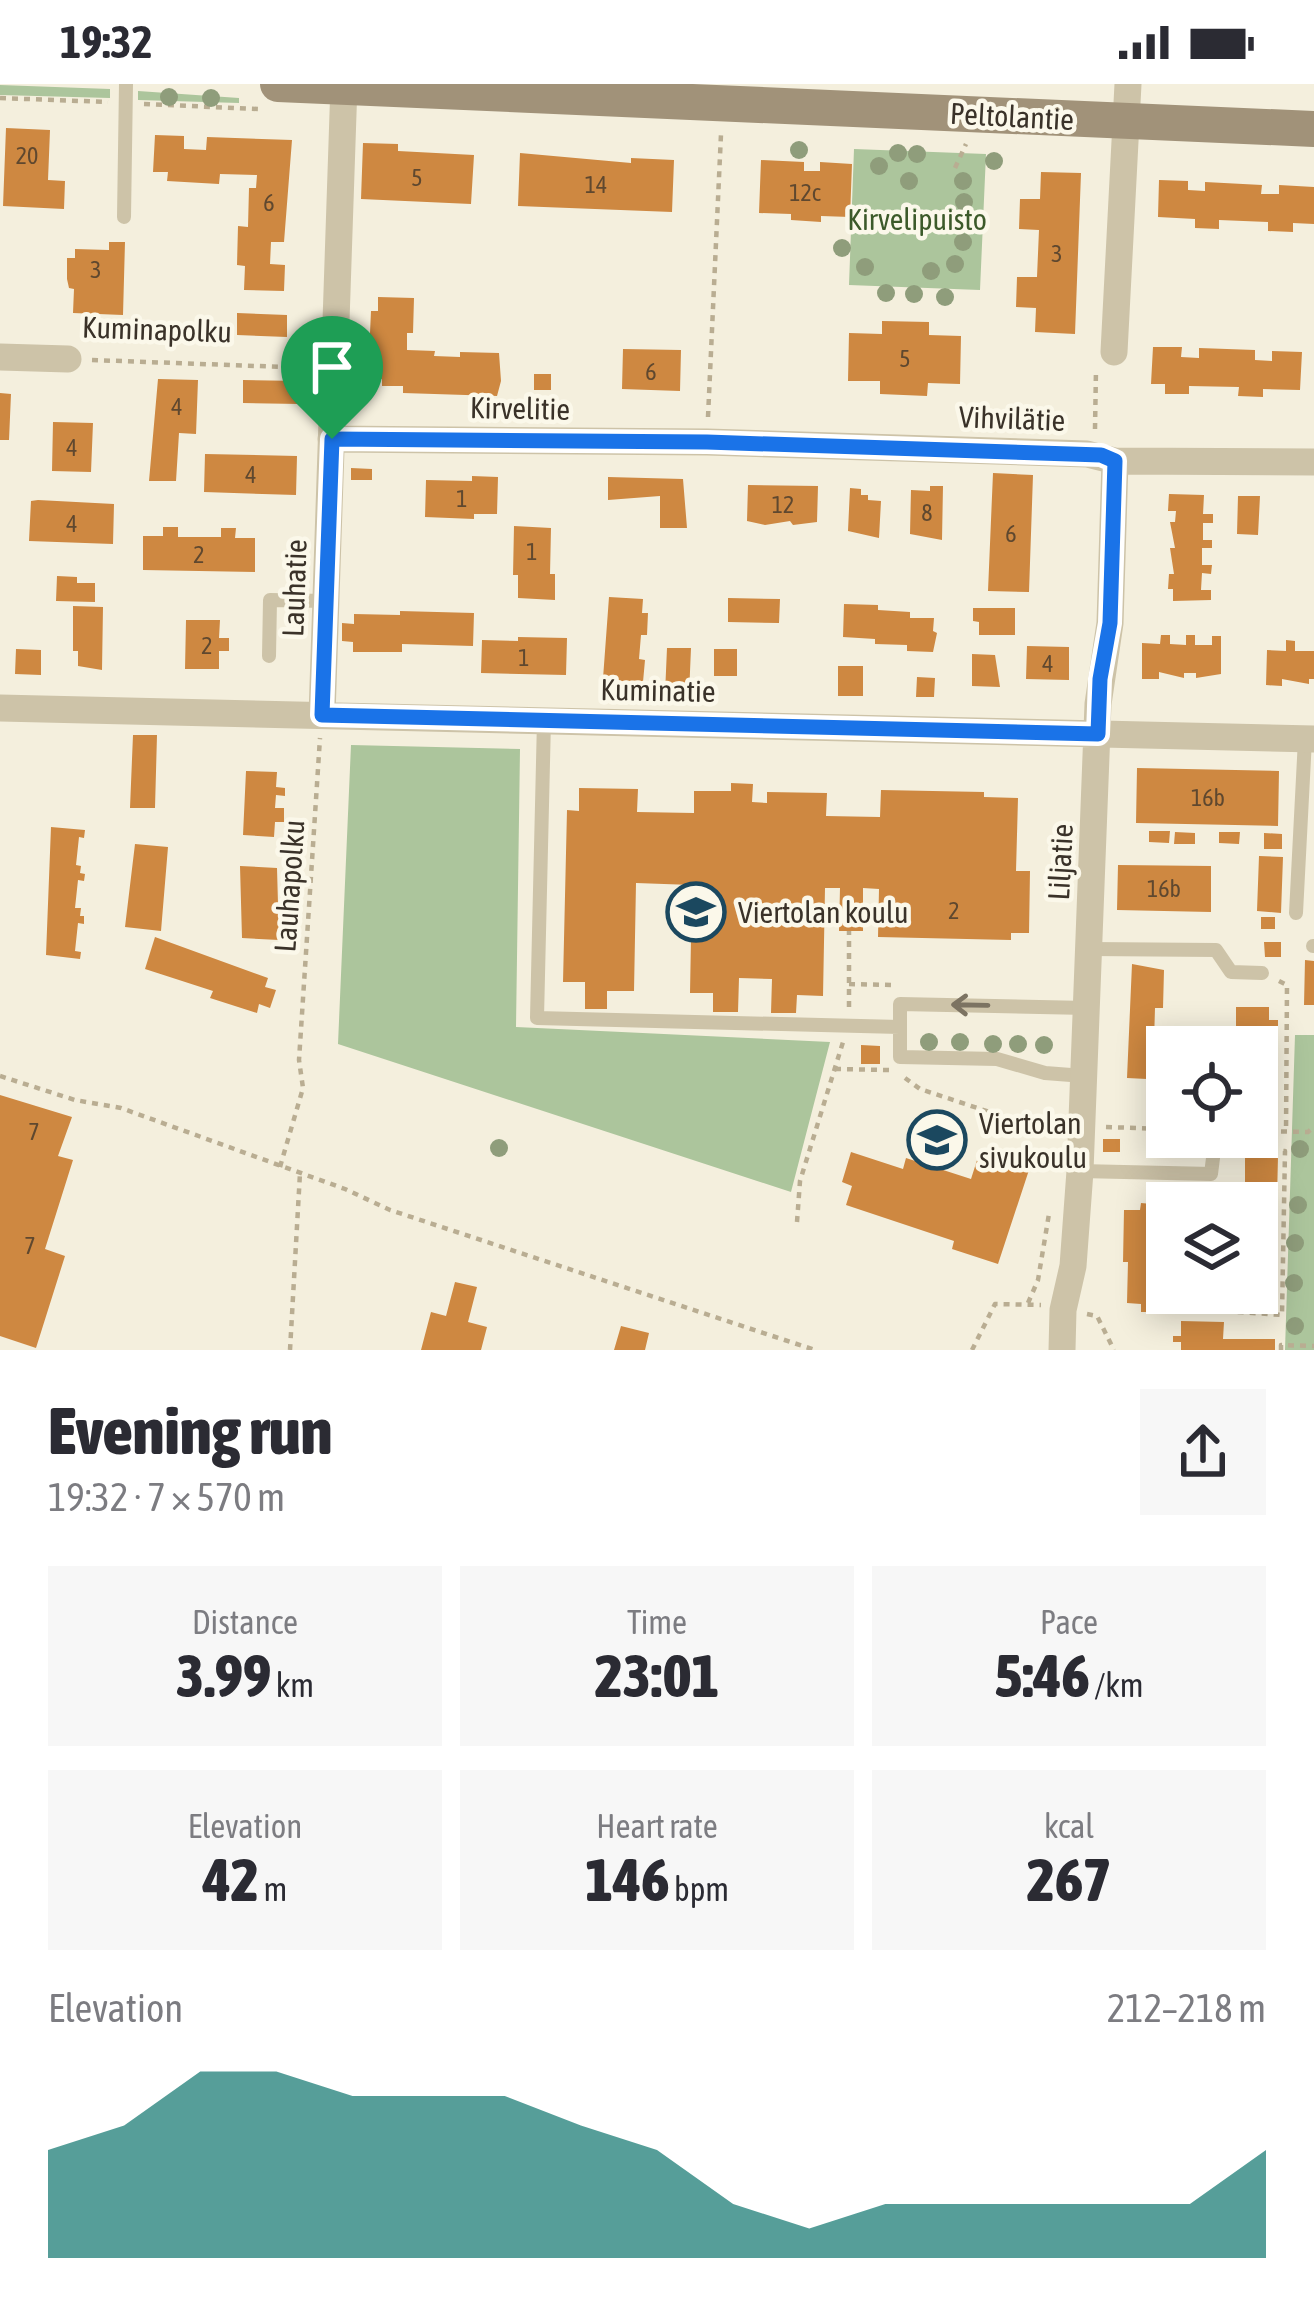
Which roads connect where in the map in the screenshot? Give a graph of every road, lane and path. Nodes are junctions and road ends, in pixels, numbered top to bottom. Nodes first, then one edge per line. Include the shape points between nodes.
1 (125, 84) edge
2 (278, 84) edge
3 (1128, 84) edge
4 (344, 86) edge
5 (726, 105) edge
6 (1126, 121) junction
7 (1314, 129) edge
8 (969, 139) dead end
9 (955, 168) dead end
10 (124, 217) dead end
11 (1114, 352) joint
12 (0, 357) edge
13 (68, 359) joint
14 (324, 359) joint
15 (333, 391) dead end
16 (332, 439) junction
17 (707, 442) junction
18 (1087, 454) junction
19 (1115, 461) junction
20 (1314, 462) edge
21 (326, 602) junction
22 (269, 656) dead end
23 (0, 708) edge
24 (322, 715) junction
25 (544, 720) junction
26 (1098, 734) junction
27 (1309, 739) edge
28 (1296, 913) dead end
29 (849, 931) dead end
30 (1090, 949) junction
31 (1262, 973) joint
32 (1087, 1007) junction
33 (849, 1025) junction
34 (900, 1027) junction
35 (835, 1070) junction
36 (0, 1076) edge
37 (1084, 1076) junction
38 (1146, 1129) edge
39 (1311, 1130) edge
40 (1072, 1131) junction
41 (1278, 1132) edge
42 (1286, 1132) junction
43 (1278, 1151) edge
44 (1213, 1158) edge
45 (280, 1167) junction
46 (1080, 1171) junction
47 (300, 1173) junction
48 (797, 1222) dead end
49 (1073, 1266) junction
50 (1028, 1303) dead end
51 (1268, 1314) edge
52 (1314, 1346) edge
53 (290, 1350) edge
54 (815, 1350) edge
55 (972, 1350) edge
56 (1061, 1350) edge
57 (1081, 1350) edge
58 (1281, 1350) edge

1 - 10 lane
2 - 4 street, Peltolantie
3 - 6 street
4 - 5 street, Peltolantie
4 - 14 street
5 - 6 street, Peltolantie
5 - 17 path
6 - 7 street, Peltolantie
6 - 11 street
8 - 9 path
11 - 18 path via 1096,351 1095,437 1088,436
12 - 13 street, Kuminapolku
13 - 14 path, Kuminapolku
15 - 16 street, Lauhatie
16 - 17 street, Kirvelitie
16 - 21 street, Lauhatie
17 - 18 street, Vihvilätie
18 - 19 street, Vihvilätie
19 - 20 street, Vihvilätie
19 - 26 street, Liljatie
21 - 22 lane via 270,600
21 - 24 street, Lauhatie
23 - 24 street, Kuminatie
24 - 25 street, Kuminatie
24 - 45 path, Lauhapolku via 303,1088
25 - 26 street, Kuminatie
25 - 33 lane via 537,1018
26 - 27 street, Kuminatie
26 - 30 street, Liljatie
27 - 28 lane
29 - 33 path
30 - 31 lane via 1216,950 1231,972
30 - 32 street, Liljatie
31 - 42 path via 1287,985
32 -> 34 lane via 900,1004
32 - 37 street, Liljatie
33 - 34 lane
33 - 35 path
34 - 37 lane via 900,1057 997,1059
35 - 40 path via 896,1071 920,1089
35 - 48 path via 800,1180
36 - 45 path via 121,1108
37 - 40 street, Liljatie
38 - 40 path
39 - 42 path
40 - 46 street, Liljatie
41 - 42 path
43 - 51 path via 1285,1151 1282,1315
44 - 46 lane via 1211,1174
45 - 47 path
46 - 49 street, Liljatie
47 - 53 path
47 - 54 path
49 - 56 street, Liljatie
49 - 57 street, Liljatie
50 - 55 path via 995,1304
52 - 58 path

